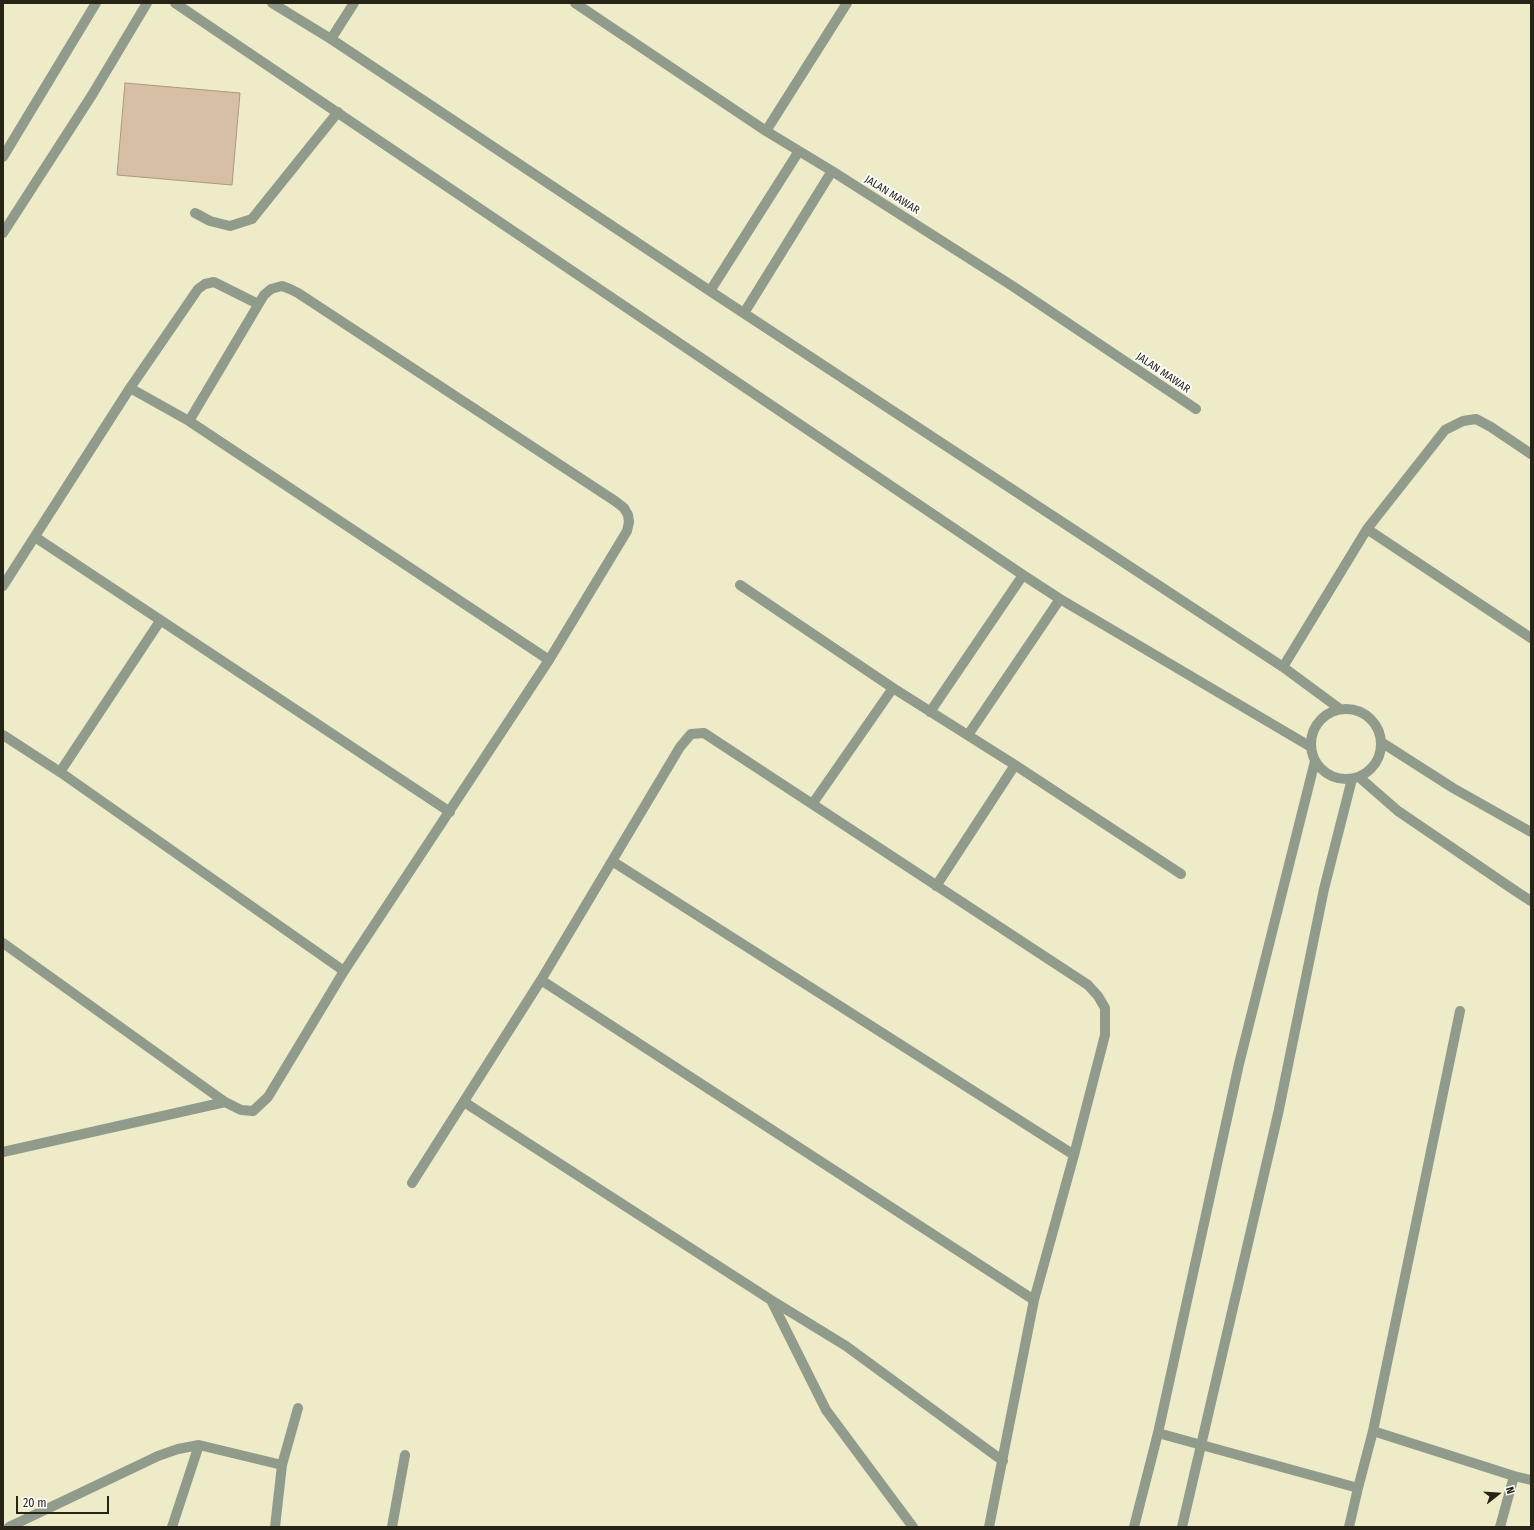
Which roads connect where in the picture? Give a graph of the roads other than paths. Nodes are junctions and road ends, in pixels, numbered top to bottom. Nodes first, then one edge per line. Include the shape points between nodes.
1 (96, 3) edge
2 (147, 3) edge
3 (175, 3) edge
4 (272, 3) edge
5 (354, 3) edge
6 (574, 3) edge
7 (847, 3) edge
8 (331, 39) junction
9 (338, 112) junction
10 (766, 131) junction
11 (799, 151) junction
12 (3, 157) edge
13 (832, 171) junction
14 (195, 213) dead end
15 (3, 233) edge
16 (710, 291) junction
17 (258, 304) junction
18 (744, 313) junction
19 (130, 388) junction
20 (1196, 409) dead end
21 (188, 421) junction
22 (1531, 454) edge
23 (1367, 529) junction
24 (35, 537) junction
25 (1023, 575) junction
26 (4, 582) edge
27 (740, 585) dead end
28 (1060, 599) junction
29 (160, 621) junction
30 (1531, 638) edge
31 (549, 660) junction
32 (1283, 667) junction
33 (893, 688) junction
34 (1340, 710) junction
35 (930, 712) junction
36 (3, 735) edge
37 (968, 735) junction
38 (1380, 742) junction
39 (1311, 747) junction
40 (1315, 761) junction
41 (1015, 765) junction
42 (60, 772) junction
43 (1355, 778) junction
44 (813, 803) junction
45 (450, 812) junction
46 (1531, 832) edge
47 (612, 861) junction
48 (1180, 874) dead end
49 (936, 886) junction
50 (1531, 901) edge
51 (3, 943) edge
52 (344, 972) junction
53 (541, 980) junction
54 (1460, 1010) dead end
55 (225, 1102) junction
56 (464, 1102) junction
57 (3, 1152) edge
58 (1074, 1155) junction
59 (412, 1183) dead end
60 (771, 1300) junction
61 (1034, 1300) junction
62 (298, 1408) dead end
63 (1373, 1431) junction
64 (1158, 1433) junction
65 (1202, 1444) junction
66 (199, 1445) junction
67 (405, 1455) dead end
68 (1003, 1461) junction
69 (282, 1465) junction
70 (1514, 1476) junction
71 (1531, 1480) edge
72 (1358, 1488) junction
73 (9, 1527) edge
74 (172, 1527) edge
75 (275, 1527) edge
76 (392, 1527) edge
77 (913, 1527) edge
78 (989, 1527) edge
79 (1134, 1527) edge
80 (1182, 1527) edge
81 (1348, 1527) edge
82 (1500, 1527) edge

1 - 12 street
2 - 15 street via 92,95
3 - 9 street
4 - 8 street
5 - 8 street
6 - 10 street, JALAN MAWAR
7 - 10 street
8 - 16 street
9 - 14 street via 252,219 230,226 210,221
9 - 25 street
10 - 11 street, JALAN MAWAR
11 - 13 street, JALAN MAWAR
11 - 16 street
13 - 18 street
13 - 20 street, JALAN MAWAR via 1014,287
16 - 18 street
17 - 19 street via 214,282 205,284 198,289
17 - 21 street
17 - 31 street via 271,289 282,286 290,288 624,508 629,522 626,531
18 - 32 street
19 - 21 street
19 - 24 street
21 - 31 street
22 - 23 street via 1476,419 1462,421 1445,430
23 - 30 street
23 - 32 street
24 - 26 street
24 - 29 street
25 - 28 street
25 - 35 street
27 - 33 street
28 - 37 street
28 - 39 street
29 - 42 street
29 - 45 street
31 - 45 street
32 - 34 street
33 - 35 street
33 - 44 street
34 - 38 street via 1350,709 1367,717 1379,733
34 - 39 street via 1332,712 1318,722
35 - 37 street
36 - 42 street
37 - 41 street
38 - 43 street via 1378,757 1371,769
38 - 46 street via 1453,788
39 - 40 street
40 - 43 street via 1331,776 1341,779
40 - 64 street via 1239,1064
41 - 48 street
41 - 49 street
42 - 52 street
43 - 50 street via 1398,811
43 - 65 street via 1324,889 1278,1114
44 - 47 street via 704,733 691,734 680,747
44 - 49 street
45 - 52 street
47 - 53 street
47 - 58 street
49 - 58 street via 1088,985 1105,1008 1105,1034
51 - 55 street
52 - 55 street via 268,1097 253,1110 241,1110
53 - 56 street
53 - 61 street
54 - 63 street
55 - 57 street
56 - 59 street
56 - 60 street
58 - 61 street
60 - 68 street via 846,1346
60 - 77 street via 826,1410
61 - 68 street
62 - 69 street
63 - 70 street
63 - 72 street
64 - 65 street
64 - 79 street
65 - 72 street
65 - 80 street
66 - 69 street
66 - 73 street via 158,1456
66 - 74 street
67 - 76 street
68 - 78 street
69 - 75 street
70 - 71 street
70 - 82 street
72 - 81 street

